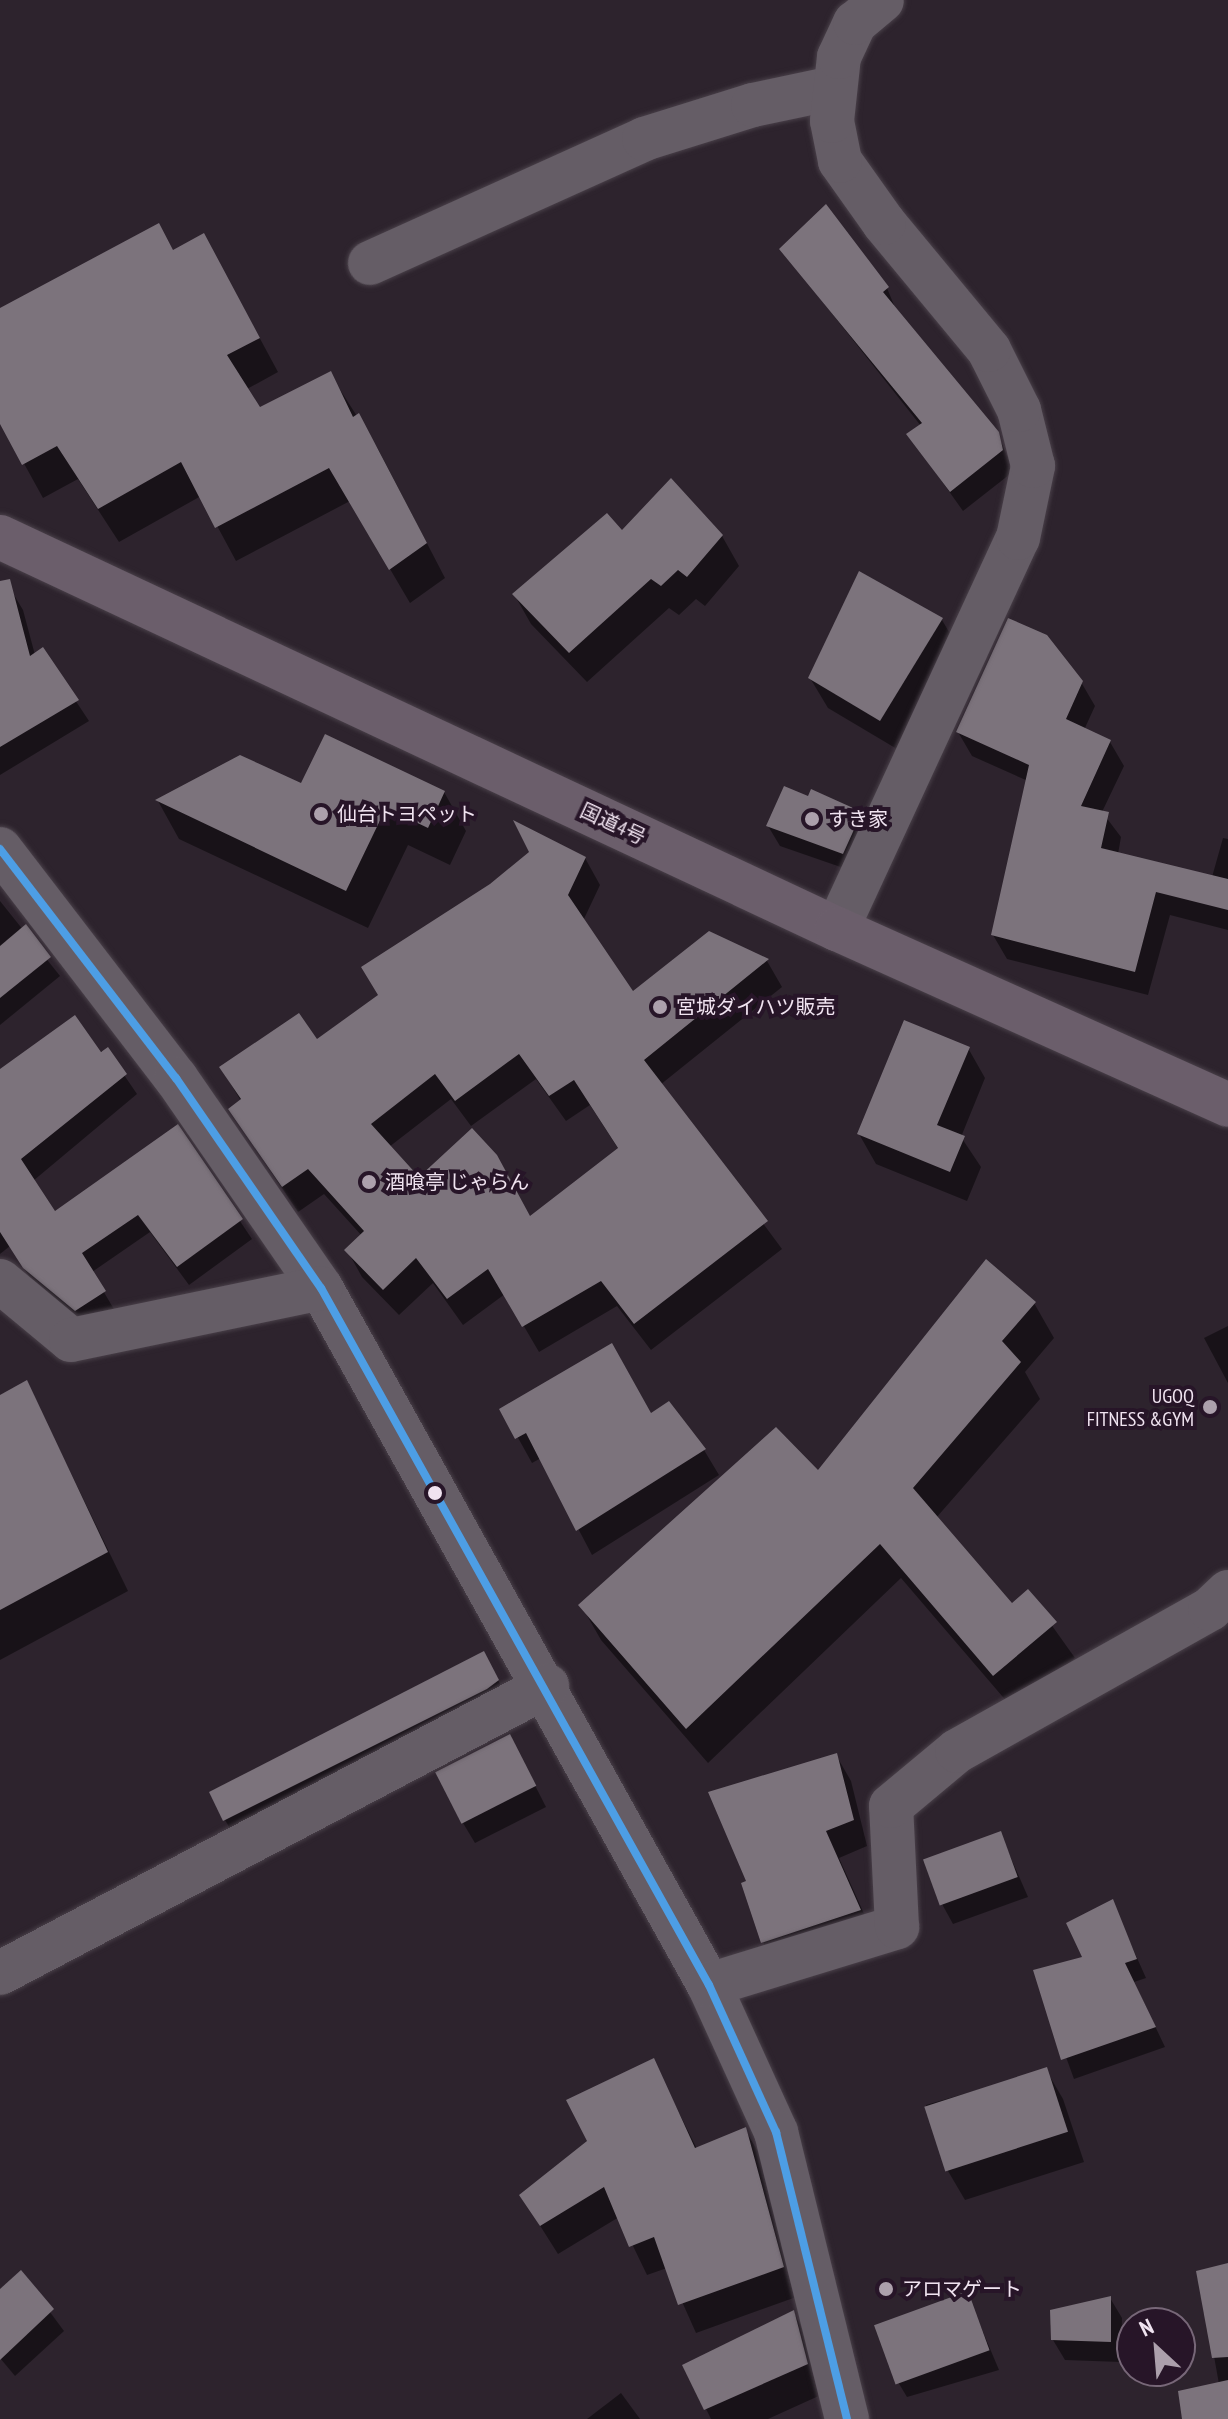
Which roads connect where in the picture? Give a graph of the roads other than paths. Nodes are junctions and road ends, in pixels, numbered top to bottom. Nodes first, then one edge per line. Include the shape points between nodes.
1 (882, 0) edge
2 (834, 88) junction
3 (370, 263) dead end
4 (0, 537) edge
5 (0, 849) edge
6 (837, 929) junction
7 (1228, 1105) edge
8 (0, 1281) edge
9 (321, 1288) junction
10 (1228, 1592) edge
11 (547, 1686) junction
12 (0, 1973) edge
13 (709, 1985) junction
14 (847, 2419) edge

1 - 2 street via 855,23 839,57
2 - 3 street via 753,105 644,139
2 - 6 street via 832,121 840,161 989,350 1019,410 1033,466 1018,538
4 - 6 highway, 国道4号
5 - 9 street via 176,1078
6 - 7 highway, 国道4号
8 - 9 street via 71,1340
9 - 11 street
10 - 13 street via 1210,1609 957,1751 891,1806 897,1927
11 - 12 street
11 - 13 street
13 - 14 street via 776,2132

